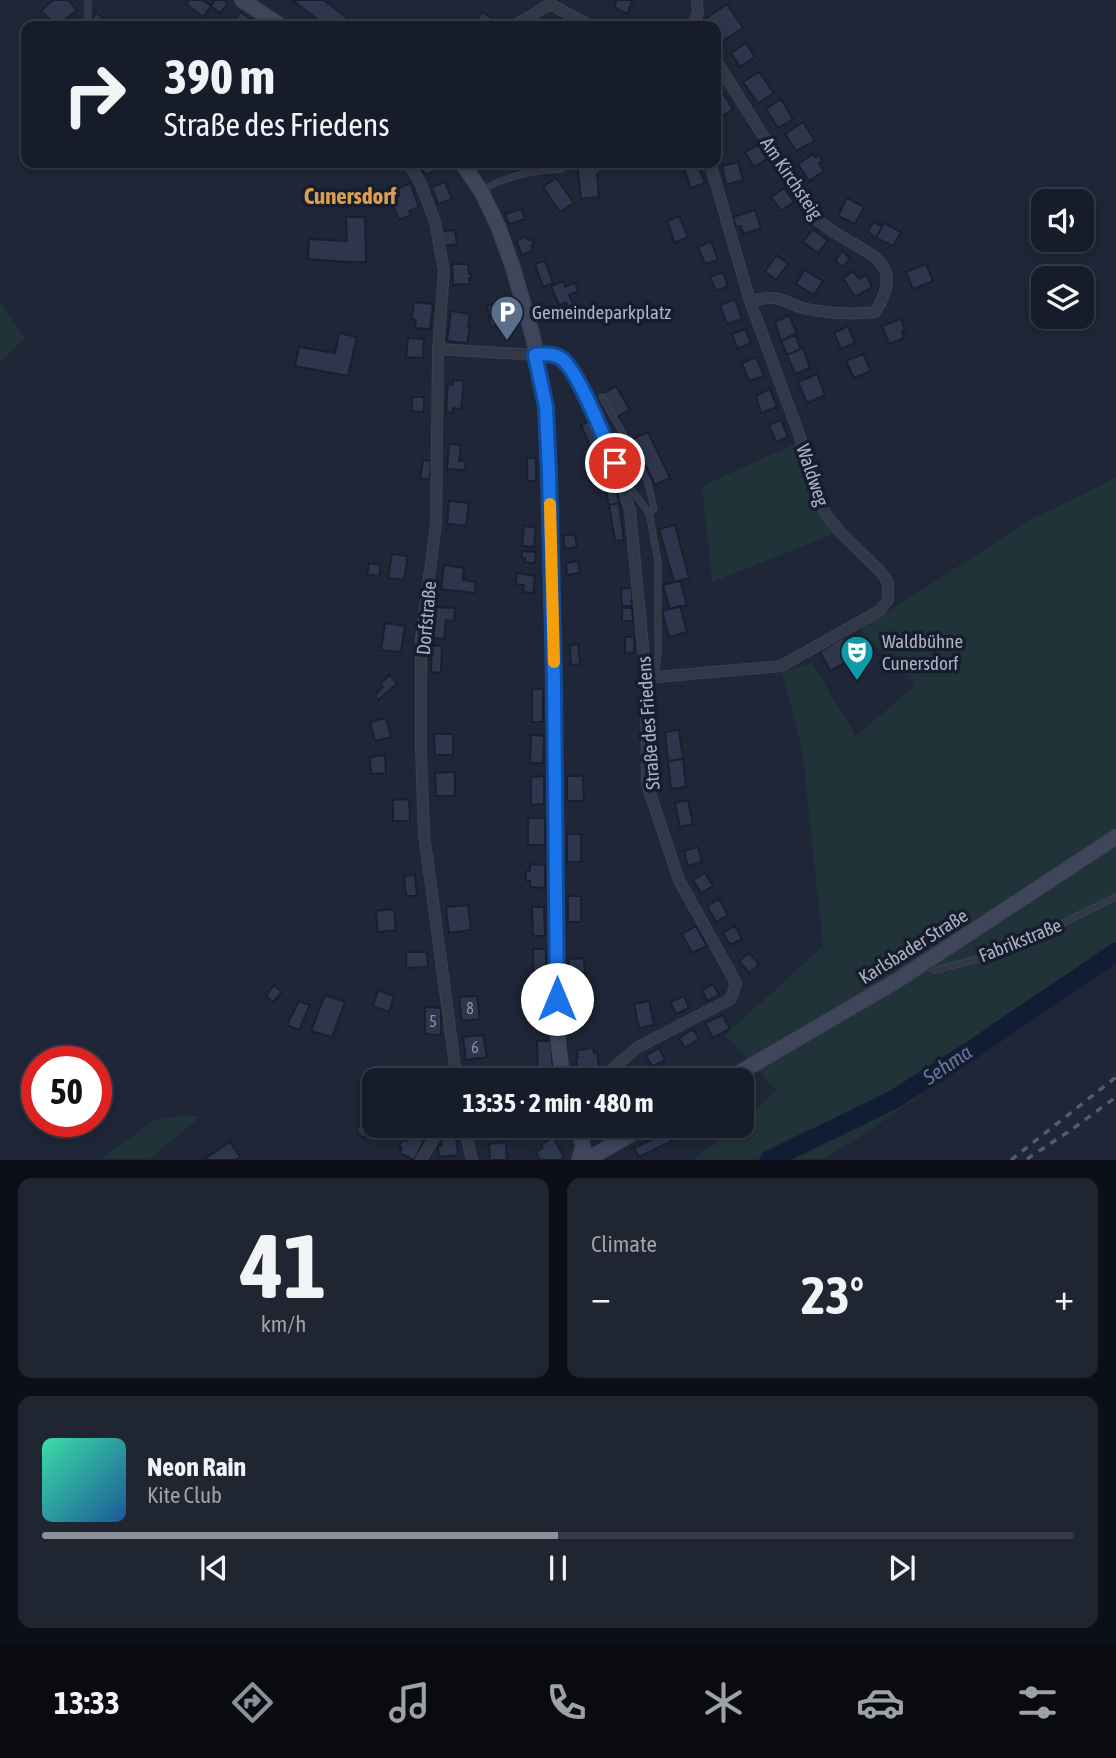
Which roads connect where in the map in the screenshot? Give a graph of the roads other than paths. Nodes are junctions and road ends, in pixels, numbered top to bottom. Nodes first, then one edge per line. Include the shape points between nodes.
1 (88, 0) edge
2 (242, 0) edge
3 (698, 0) edge
4 (548, 2) edge
5 (88, 21) edge
6 (274, 21) edge
7 (521, 21) edge
8 (582, 21) edge
9 (695, 21) edge
10 (721, 69) edge
11 (411, 168) edge
12 (465, 168) edge
13 (711, 168) edge
14 (562, 169) dead end
15 (481, 191) junction
16 (750, 302) junction
17 (438, 349) junction
18 (535, 355) junction
19 (602, 397) dead end
20 (618, 471) junction
21 (649, 513) junction
22 (650, 678) junction
23 (1116, 837) edge
24 (1116, 897) edge
25 (921, 965) junction
26 (455, 1068) edge
27 (562, 1068) edge
28 (614, 1068) edge
29 (747, 1068) edge
30 (434, 1138) edge
31 (467, 1138) edge
32 (581, 1138) edge
33 (625, 1138) edge
34 (580, 1158) edge
35 (421, 1160) edge
36 (472, 1160) edge

1 - 5 lane
2 - 6 main road
3 - 9 street
4 - 7 street
4 - 8 street
10 - 16 street, Am Kirchsteig via 816,219 878,258 887,281 885,296 875,312 802,308 773,298
11 - 17 street, Dorfstraße via 441,248 444,271
12 - 15 main road
13 - 16 street, Waldweg
14 - 15 lane via 541,169 499,180
15 - 18 main road via 513,268
16 - 22 street, Waldweg via 825,513 888,582 888,600 879,611 781,666
17 - 18 street, Straße des Friedens
17 - 26 street, Dorfstraße via 436,524 421,638 424,834
18 - 20 street, Straße des Friedens via 561,358 576,376
18 - 27 main road via 546,407 549,474 557,1027
19 - 21 lane via 648,483 654,509
20 - 21 lane
20 - 22 street, Straße des Friedens via 630,510
21 - 22 lane via 658,561 658,655
22 - 28 street, Straße des Friedens via 648,784 679,880 736,983 731,999 638,1047
23 - 25 main road, Karlsbader Straße
24 - 25 lane, Fabrikstraße via 1001,953 935,970
25 - 29 main road, Karlsbader Straße
30 - 35 street
31 - 36 street
32 - 34 main road
33 - 34 main road

